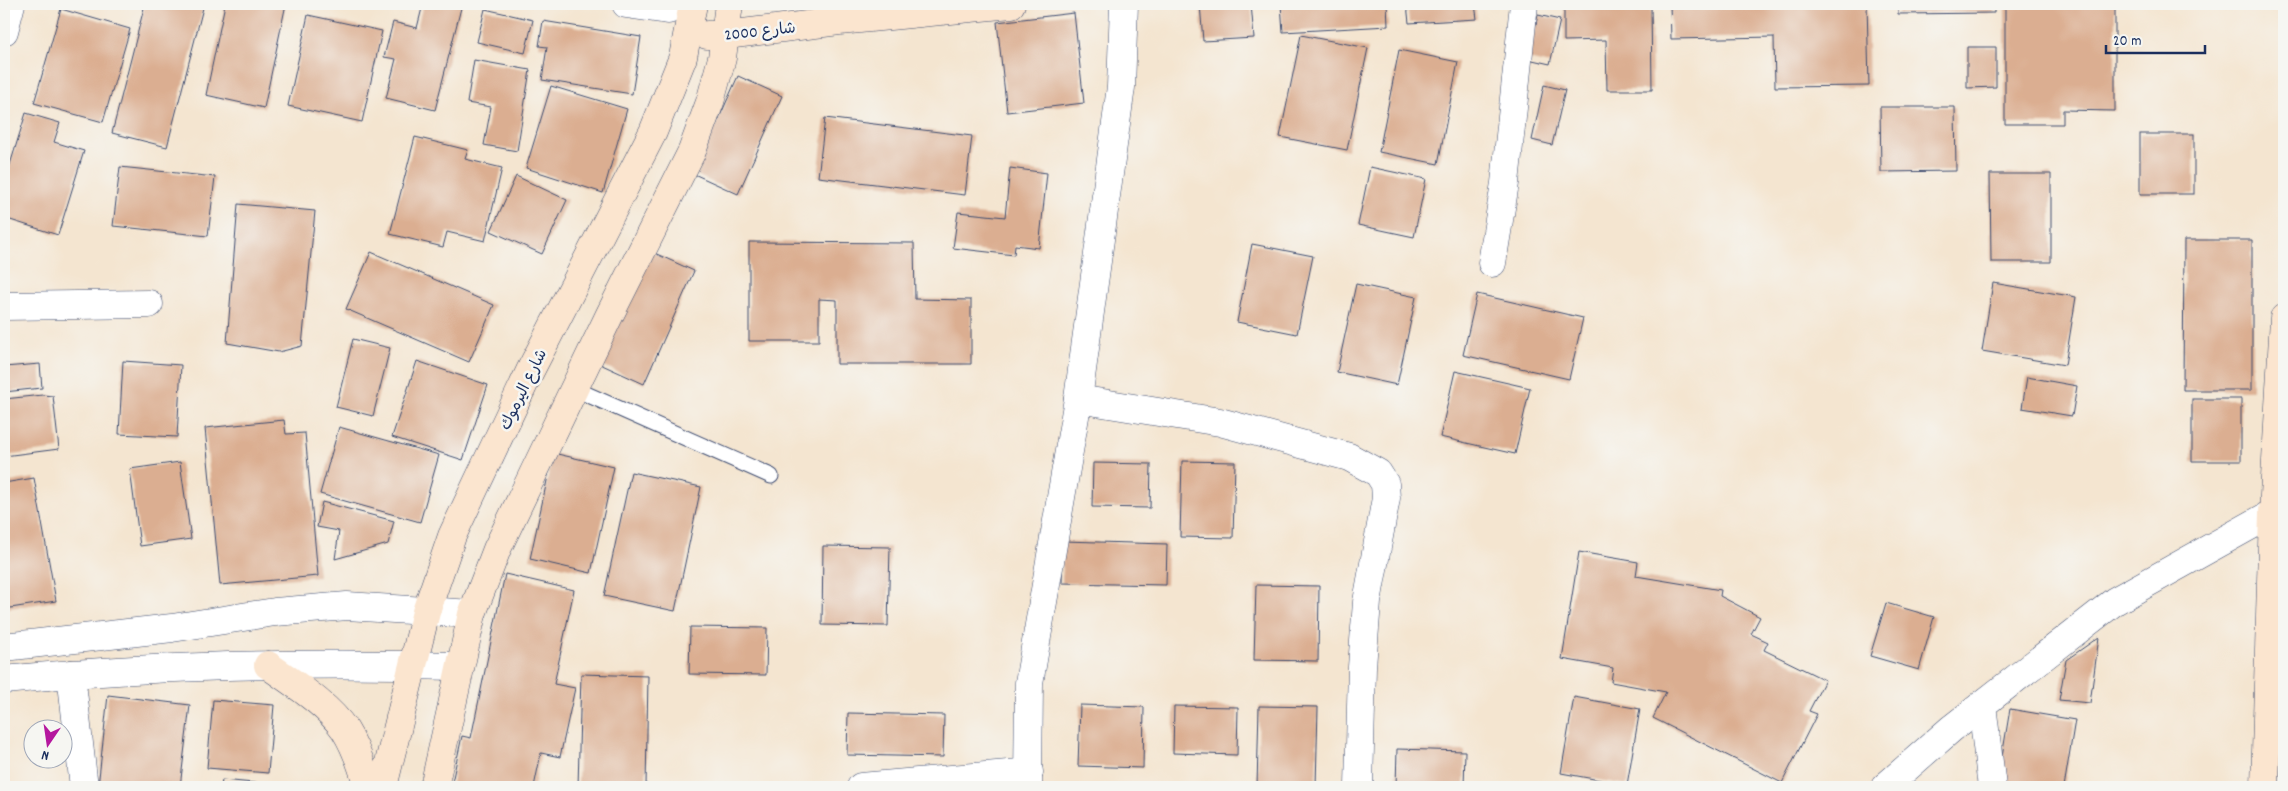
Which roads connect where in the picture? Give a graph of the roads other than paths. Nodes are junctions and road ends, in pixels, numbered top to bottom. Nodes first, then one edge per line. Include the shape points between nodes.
1 (11, 4) edge
2 (626, 4) edge
3 (729, 4) edge
4 (1011, 4) edge
5 (1124, 4) edge
6 (1524, 4) edge
7 (682, 6) edge
8 (4, 31) edge
9 (688, 34) junction
10 (726, 36) junction
11 (1492, 262) dead end
12 (149, 304) dead end
13 (4, 306) edge
14 (2284, 318) edge
15 (575, 389) junction
16 (1078, 399) junction
17 (771, 476) dead end
18 (2273, 513) junction
19 (426, 612) junction
20 (472, 614) junction
21 (4, 647) edge
22 (268, 665) junction
23 (413, 665) junction
24 (460, 666) junction
25 (71, 674) junction
26 (4, 680) edge
27 (1982, 705) junction
28 (1028, 780) edge
29 (84, 787) edge
30 (368, 787) edge
31 (383, 787) edge
32 (434, 787) edge
33 (862, 787) edge
34 (1359, 787) edge
35 (1885, 787) edge
36 (1992, 787) edge
37 (2265, 787) edge

1 - 8 street
2 - 7 street
3 - 10 main road
4 - 10 main road, شارع 2000 via 839,20
5 - 16 street via 1121,87
6 - 11 street via 1505,183
7 - 9 main road, شارع اليرموك
9 - 10 main road, شارع 2000
9 - 19 main road, شارع اليرموك via 672,88 653,132 497,439 452,536
10 - 15 main road via 710,102 692,151
12 - 13 street
14 - 18 main road
15 - 17 lane
15 - 20 main road via 497,550
16 - 28 street via 1029,682
16 - 34 street via 1220,422 1349,457 1378,473 1385,484 1386,498 1367,602
18 - 27 street via 2115,601
18 - 37 main road
19 - 20 street
19 - 21 street via 347,606 275,612 172,628
19 - 23 main road, شارع اليرموك
20 - 24 main road
22 - 23 street
22 - 25 street
22 - 30 main road via 319,703 345,730
23 - 24 street
23 - 31 main road, شارع اليرموك
24 - 32 main road
25 - 26 street
25 - 29 street
27 - 35 street
27 - 36 street
28 - 33 street

